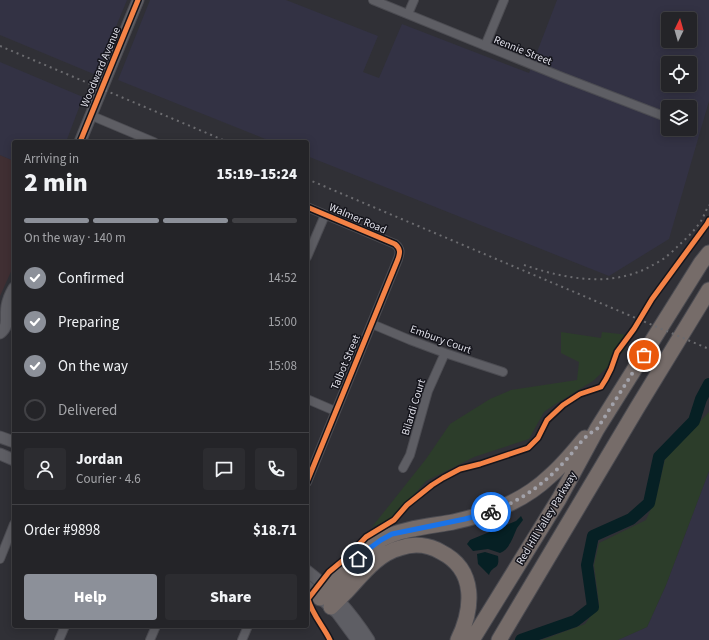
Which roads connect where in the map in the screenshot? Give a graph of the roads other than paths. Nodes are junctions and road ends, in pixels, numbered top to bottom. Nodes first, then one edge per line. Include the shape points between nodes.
1 (138, 0) edge
2 (373, 0) edge
3 (414, 0) edge
4 (504, 0) edge
5 (408, 14) junction
6 (485, 46) junction
7 (90, 115) junction
8 (661, 116) edge
9 (81, 140) edge
10 (149, 140) edge
11 (309, 208) edge
12 (325, 215) junction
13 (400, 249) joint
14 (309, 252) edge
15 (709, 253) edge
16 (709, 290) edge
17 (12, 293) edge
18 (12, 308) edge
19 (3, 318) edge
20 (372, 324) junction
21 (0, 333) edge
22 (444, 353) junction
23 (503, 372) dead end
24 (309, 401) edge
25 (335, 411) junction
26 (597, 429) junction
27 (0, 437) edge
28 (12, 441) edge
29 (0, 454) edge
30 (12, 459) edge
31 (403, 468) dead end
32 (309, 477) edge
33 (12, 529) edge
34 (0, 559) edge
35 (309, 572) edge
36 (309, 587) edge
37 (330, 598) junction
38 (64, 628) edge
39 (155, 628) edge
40 (247, 628) edge
41 (59, 640) edge
42 (150, 640) edge
43 (242, 640) edge
44 (356, 640) edge
45 (369, 640) edge
46 (458, 640) edge
47 (472, 640) edge
48 (499, 640) edge

1 - 7 main road, Woodward Avenue
2 - 5 street, Rennie Street
3 - 5 street
4 - 6 street
5 - 6 street, Rennie Street
6 - 8 street, Rennie Street
7 - 9 main road, Woodward Avenue
7 - 10 street
11 - 12 street, Walmer Road
12 - 13 street, Walmer Road via 395,244
12 - 14 street
13 - 20 street, Talbot Street
15 - 26 highway, Red Hill Valley Parkway
16 - 48 highway, Red Hill Valley Parkway
17 - 19 main road
18 - 19 main road
19 - 21 main road via 7,323
20 - 22 street, Embury Court
20 - 25 street, Talbot Street
22 - 23 street, Embury Court
22 - 31 street, Bilardi Court via 428,391 410,455
24 - 25 street
25 - 32 street, Talbot Street
26 - 37 highway via 533,491 501,508 483,515 398,533 381,540 370,548
26 - 47 highway, Red Hill Valley Parkway via 558,499
27 - 28 main road
29 - 30 main road
33 - 34 street
35 - 37 main road via 321,581
36 - 37 main road
37 - 44 main road
37 - 45 main road
37 - 46 highway via 388,553 412,545 435,548 456,562 464,573 468,586 468,611
38 - 41 street
39 - 42 street
40 - 43 street

